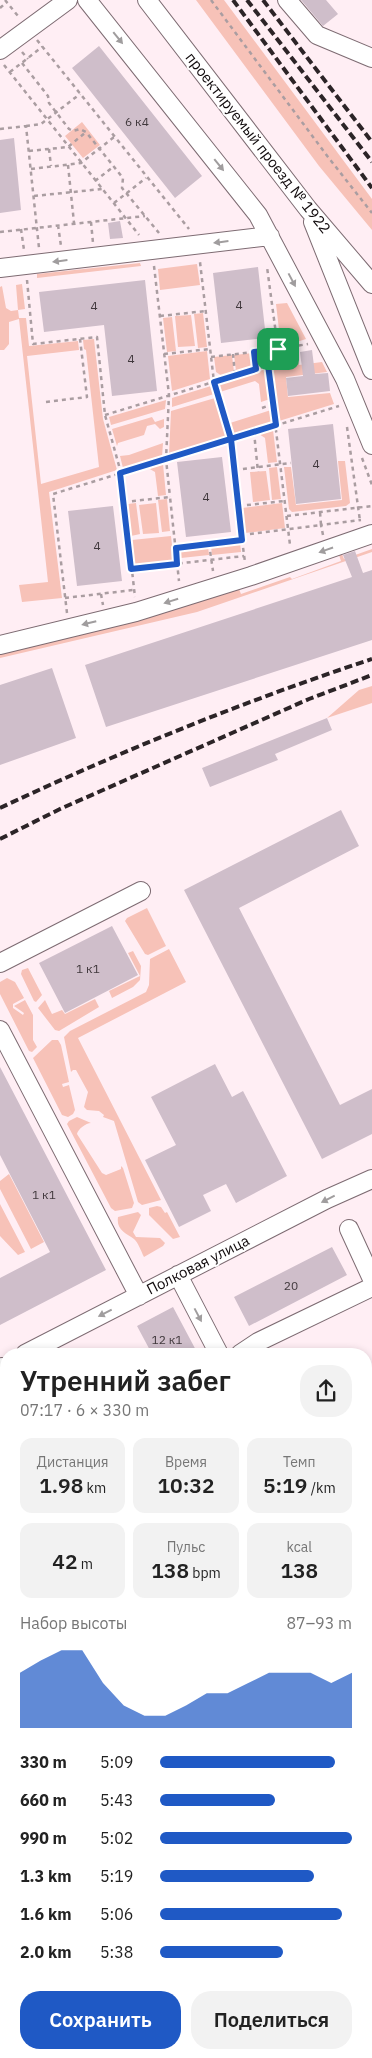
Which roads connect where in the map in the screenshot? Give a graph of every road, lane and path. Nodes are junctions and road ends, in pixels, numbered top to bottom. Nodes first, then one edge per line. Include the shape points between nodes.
1 (68, 0) edge
2 (87, 0) edge
3 (147, 0) edge
4 (211, 0) edge
5 (287, 0) edge
6 (6, 1) edge
7 (0, 8) edge
8 (30, 30) junction
9 (42, 47) junction
10 (0, 50) edge
11 (372, 58) edge
12 (22, 63) junction
13 (10, 73) dead end
14 (80, 94) junction
15 (56, 113) junction
16 (26, 126) junction
17 (0, 129) edge
18 (86, 132) junction
19 (114, 137) junction
20 (49, 149) junction
21 (99, 149) junction
22 (29, 151) junction
23 (68, 164) junction
24 (51, 166) junction
25 (113, 167) junction
26 (31, 169) junction
27 (146, 178) junction
28 (96, 181) dead end
29 (102, 189) dead end
30 (71, 192) junction
31 (127, 193) junction
32 (34, 196) junction
33 (114, 203) dead end
34 (308, 208) junction
35 (372, 213) edge
36 (146, 216) junction
37 (91, 222) junction
38 (74, 224) junction
39 (58, 225) junction
40 (37, 228) junction
41 (22, 229) junction
42 (0, 232) edge
43 (270, 236) junction
44 (163, 238) dead end
45 (94, 246) dead end
46 (61, 250) dead end
47 (40, 252) dead end
48 (198, 253) junction
49 (24, 254) dead end
50 (266, 263) dead end
51 (0, 268) edge
52 (27, 280) dead end
53 (372, 284) edge
54 (206, 312) junction
55 (159, 316) dead end
56 (80, 339) junction
57 (313, 344) dead end
58 (210, 349) junction
59 (278, 349) junction
60 (254, 352) junction
61 (164, 354) dead end
62 (233, 354) junction
63 (211, 357) junction
64 (268, 365) junction
65 (256, 369) junction
66 (372, 370) edge
67 (235, 375) junction
68 (214, 382) junction
69 (46, 402) dead end
70 (273, 404) junction
71 (344, 404) dead end
72 (262, 408) dead end
73 (105, 415) junction
74 (346, 423) dead end
75 (276, 425) junction
76 (254, 432) junction
77 (231, 439) junction
78 (372, 445) edge
79 (166, 459) junction
80 (291, 463) dead end
81 (280, 464) junction
82 (258, 467) junction
83 (235, 470) junction
84 (258, 472) dead end
85 (120, 473) junction
86 (170, 497) junction
87 (284, 501) junction
88 (124, 502) junction
89 (239, 506) junction
90 (372, 506) edge
91 (358, 508) junction
92 (320, 512) junction
93 (286, 516) junction
94 (366, 529) edge
95 (288, 530) junction
96 (242, 534) junction
97 (242, 540) junction
98 (209, 544) junction
99 (176, 548) junction
100 (291, 550) dead end
101 (244, 556) junction
102 (211, 560) junction
103 (177, 564) junction
104 (246, 566) dead end
105 (131, 569) junction
106 (213, 577) dead end
107 (180, 588) dead end
108 (134, 590) junction
109 (101, 594) junction
110 (65, 598) junction
111 (135, 601) dead end
112 (103, 610) dead end
113 (68, 620) dead end
114 (0, 645) edge
115 (141, 891) dead end
116 (0, 963) edge
117 (0, 1030) edge
118 (372, 1179) edge
119 (349, 1229) dead end
120 (178, 1275) junction
121 (372, 1279) edge
122 (372, 1287) edge
123 (139, 1296) junction
124 (37, 1348) edge
125 (215, 1348) edge
126 (249, 1348) edge

1 - 8 street
2 -> 43 street via 258,215
3 - 34 street, проектируемый проезд № 1922
4 - 35 path
5 - 11 street via 317,35
6 - 7 path
6 - 8 path
8 - 9 path
8 - 10 street
9 - 12 path
9 - 14 path
12 - 13 path
12 - 15 path via 48,96
14 - 15 path
14 - 19 path
15 - 16 path via 42,124
15 - 18 path via 71,131 80,129
16 - 17 path
16 - 22 path
18 - 20 path via 68,147
18 - 21 path
19 - 21 path
19 - 27 path
20 - 22 path
20 - 24 path
21 - 23 path via 81,163
21 - 25 path
22 - 26 path
23 - 24 path
23 - 30 path
24 - 26 path
25 - 28 path
25 - 31 path via 123,180 122,186
26 - 32 path
27 - 31 path
27 - 48 path via 193,234
29 - 30 path
30 - 32 path
30 - 38 path
31 - 33 path
31 - 36 path
32 - 40 path
34 - 53 street, проектируемый проезд № 1922
34 - 66 street
36 - 37 path
36 - 44 path
37 - 38 path
37 - 45 path
38 - 39 path
39 - 40 path
39 - 46 path
40 - 41 path
40 - 47 path
41 - 42 path
41 - 49 path
43 -> 48 street
43 -> 78 street via 345,379
48 -> 51 street
48 - 54 path
50 - 59 path
52 - 56 path via 33,344
54 - 55 path
54 - 58 path
56 - 69 path via 88,397
56 - 73 path via 96,337
57 - 59 path
58 - 61 path
58 - 63 path
59 - 60 path
59 - 64 path via 279,362
60 - 62 path
60 - 65 path
62 - 63 path
62 - 67 path
63 - 68 path
64 - 65 path
64 - 70 path
65 - 67 path
67 - 68 path
68 - 73 path
68 - 77 path
70 - 72 path
70 - 75 path
71 - 75 path
73 - 85 path
74 - 91 path
75 - 76 path
75 - 81 path
76 - 77 path
76 - 82 path
77 - 79 path
77 - 83 path
79 - 85 path
79 - 86 path
80 - 81 path
81 - 82 path
81 - 87 path
82 - 83 path
82 - 84 path
83 - 89 path
85 - 88 path
85 - 110 path via 53,494
86 - 88 path
86 - 99 path
87 - 89 path
87 - 93 path
88 - 105 path
89 - 96 path
90 - 91 path
91 - 92 path
91 - 94 path
92 - 93 path
92 - 95 path via 322,525
93 - 95 path
94 -> 114 street via 251,576 136,612
95 - 96 path
95 - 100 path
96 - 97 path
97 - 98 path
97 - 101 path
98 - 99 path
98 - 102 path
99 - 103 path
101 - 102 path
101 - 104 path
102 - 103 path
102 - 106 path
103 - 105 path
103 - 107 path
105 - 108 path
108 - 109 path
108 - 111 path
109 - 110 path
109 - 112 path
110 - 113 path
115 - 116 street
117 - 123 street
118 -> 120 street, Полковая улица
119 - 121 street
120 - 123 street, Полковая улица
120 -> 125 street
122 - 126 street
123 -> 124 street, Полковая улица

